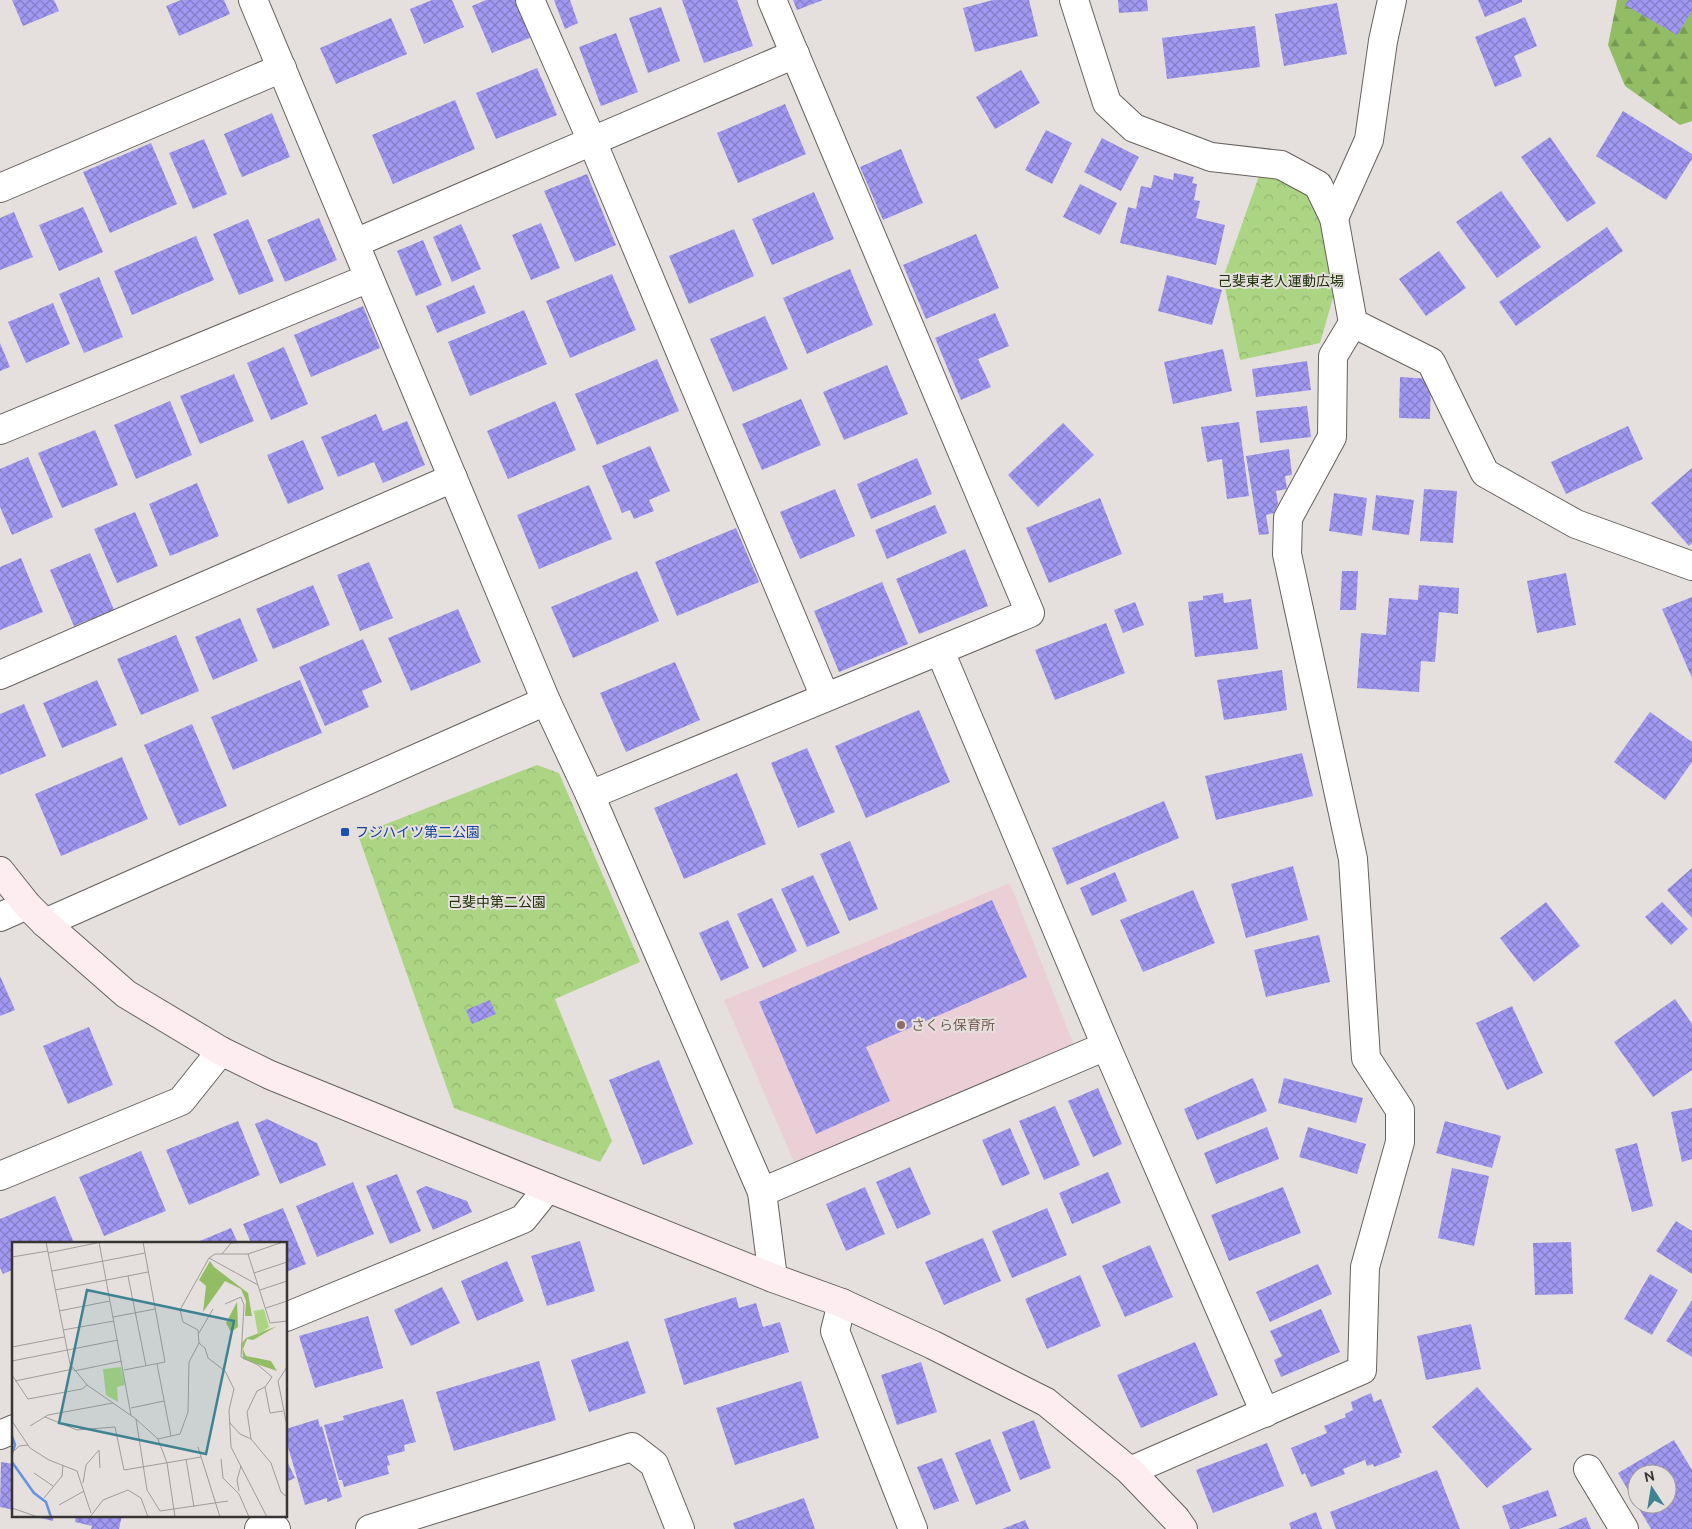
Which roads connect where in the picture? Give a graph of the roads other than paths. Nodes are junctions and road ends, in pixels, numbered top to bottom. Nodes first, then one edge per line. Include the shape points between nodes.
1 (253, 0) edge
2 (530, 0) edge
3 (772, 0) edge
4 (1074, 0) edge
5 (1392, 0) edge
6 (795, 54) junction
7 (282, 68) junction
8 (592, 141) junction
9 (0, 188) edge
10 (1334, 218) junction
11 (355, 243) junction
12 (369, 278) junction
13 (1354, 323) junction
14 (0, 430) edge
15 (453, 478) junction
16 (1692, 566) edge
17 (940, 651) junction
18 (0, 675) edge
19 (825, 697) junction
20 (546, 701) junction
21 (590, 795) junction
22 (0, 871) edge
23 (36, 914) junction
24 (0, 917) edge
25 (1106, 1046) junction
26 (220, 1051) junction
27 (0, 1176) edge
28 (548, 1188) junction
29 (762, 1192) junction
30 (773, 1278) junction
31 (842, 1302) junction
32 (288, 1316) edge
33 (1265, 1413) junction
34 (12, 1430) edge
35 (0, 1435) edge
36 (1588, 1469) dead end
37 (1130, 1471) junction
38 (259, 1529) edge
39 (276, 1529) edge
40 (370, 1529) edge
41 (680, 1529) edge
42 (913, 1529) edge
43 (1183, 1529) edge
44 (1624, 1529) edge

1 - 7 street
2 - 8 street
3 - 6 street
4 - 10 street via 1108,102 1134,128 1211,157 1280,165 1318,185
5 - 10 street via 1382,41 1369,140
6 - 8 street
6 - 17 street via 1030,613
7 - 9 street
7 - 11 street
8 - 11 street
8 - 19 street
10 - 13 street
11 - 12 street
12 - 14 street
12 - 15 street
13 - 16 street via 1431,362 1485,474 1576,524
13 - 33 street via 1333,356 1332,437 1288,518 1287,554 1353,859 1366,1058 1400,1110 1400,1142 1365,1267 1362,1370
15 - 18 street
15 - 20 street
17 - 19 street
17 - 25 street
19 - 21 street
20 - 21 street
20 - 23 street
21 - 29 street
22 - 23 street
23 - 24 street
23 - 26 street via 126,994
25 - 29 street
25 - 33 street
26 - 27 street via 181,1101
26 - 28 street via 270,1075
28 - 30 street
28 - 32 street via 524,1219
29 - 30 street
30 - 31 street
31 - 37 street via 1046,1402
31 - 42 street via 835,1331
33 - 37 street
34 - 35 street
36 - 44 street
37 - 43 street
38 - 39 street via 263,1526
40 - 41 street via 632,1447 654,1464

